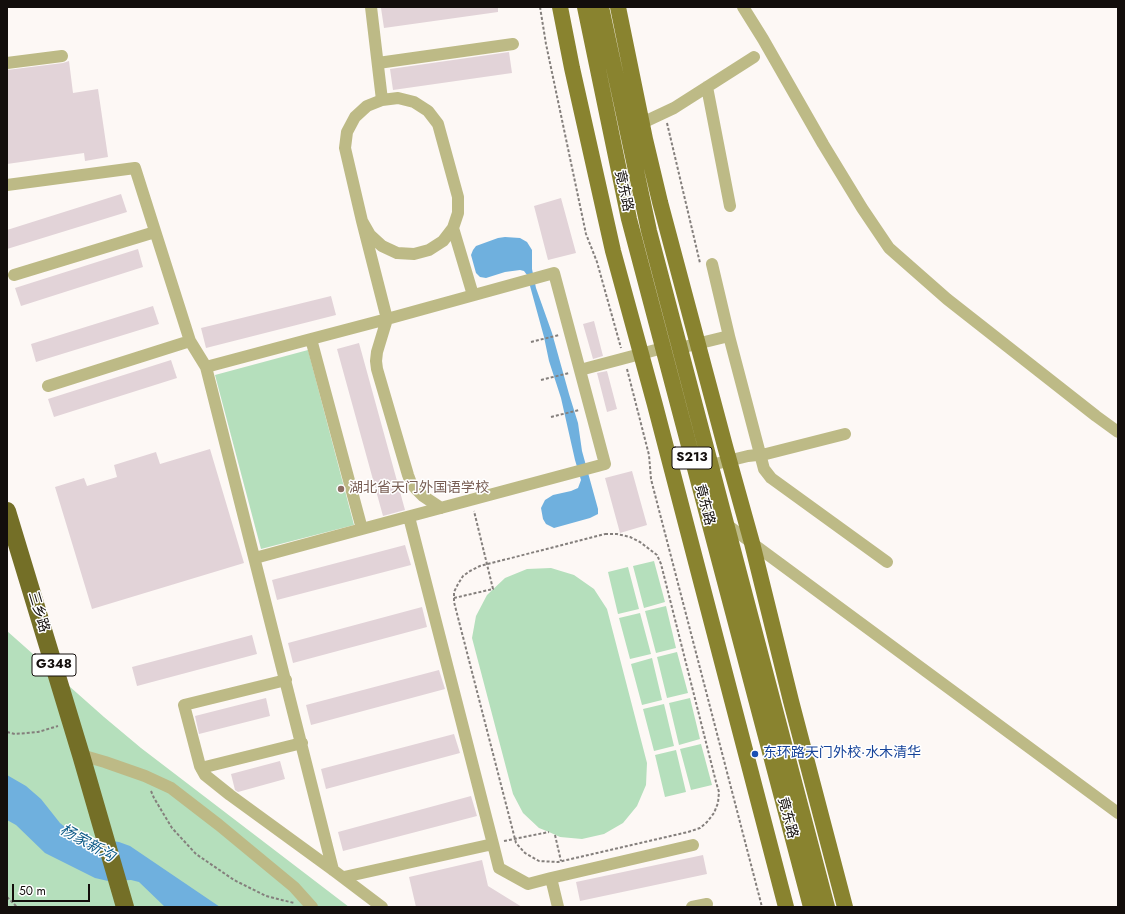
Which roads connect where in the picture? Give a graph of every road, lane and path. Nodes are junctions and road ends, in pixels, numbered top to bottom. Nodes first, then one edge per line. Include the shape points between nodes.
1 (371, 7) edge
2 (540, 7) edge
3 (560, 7) edge
4 (585, 7) edge
5 (601, 7) edge
6 (618, 7) edge
7 (742, 7) edge
8 (513, 44) dead end
9 (62, 56) dead end
10 (754, 57) dead end
11 (7, 63) edge
12 (378, 63) junction
13 (706, 87) junction
14 (382, 100) junction
15 (634, 124) junction
16 (7, 186) edge
17 (730, 206) dead end
18 (362, 221) junction
19 (453, 228) junction
20 (155, 232) junction
21 (712, 264) dead end
22 (14, 275) dead end
23 (474, 295) junction
24 (387, 319) junction
25 (570, 332) junction
26 (730, 336) junction
27 (310, 340) junction
28 (190, 341) junction
29 (531, 342) dead end
30 (698, 344) junction
31 (663, 348) junction
32 (680, 348) junction
33 (641, 354) junction
34 (624, 358) junction
35 (206, 367) junction
36 (580, 370) junction
37 (541, 380) dead end
38 (48, 386) dead end
39 (590, 407) junction
40 (551, 418) dead end
41 (1118, 432) edge
42 (844, 434) dead end
43 (760, 455) junction
44 (729, 461) junction
45 (711, 465) junction
46 (471, 500) junction
47 (441, 508) junction
48 (7, 511) edge
49 (409, 517) junction
50 (726, 524) junction
51 (710, 528) junction
52 (362, 529) junction
53 (752, 543) junction
54 (255, 558) junction
55 (887, 562) dead end
56 (487, 564) junction
57 (454, 598) junction
58 (286, 680) junction
59 (71, 722) junction
60 (7, 732) edge
61 (302, 743) junction
62 (82, 757) junction
63 (201, 768) junction
64 (145, 776) junction
65 (1118, 813) edge
66 (549, 832) dead end
67 (555, 835) dead end
68 (515, 839) junction
69 (493, 844) junction
70 (693, 845) dead end
71 (561, 861) junction
72 (333, 870) junction
73 (344, 878) junction
74 (551, 878) junction
75 (7, 896) edge
76 (294, 903) dead end
77 (707, 904) dead end
78 (17, 907) edge
79 (125, 907) edge
80 (312, 907) edge
81 (382, 907) edge
82 (558, 907) edge
83 (692, 907) edge
84 (762, 907) edge
85 (786, 907) edge
86 (811, 907) edge
87 (827, 907) edge
88 (846, 907) edge

1 - 12 street
2 - 34 path via 586,234 598,262
3 - 33 main road via 598,189
4 - 31 main road, 竟东路 / S213 via 629,219
5 - 15 main road, 竟东路 / S213
6 - 15 main road
7 - 41 street via 862,208 889,248 947,300
8 - 12 street
9 - 11 street
10 - 13 street
12 - 14 street
13 - 15 street via 674,108
13 - 17 street
14 - 18 street via 367,106 355,117 347,132 345,148
14 - 19 street via 398,98 414,102 428,111 438,124 458,197 458,213
15 - 30 main road via 662,210
15 - 32 main road, 竟东路 / S213 via 649,231
16 - 20 street via 135,168
18 - 19 street via 370,235 382,246 397,253 414,254 429,250 443,241
18 - 24 street
19 - 23 street
20 - 22 street
20 - 28 street
21 - 26 street
23 - 24 street
23 - 25 street via 554,273
24 - 27 street
24 - 47 street via 377,352 376,361 380,377 411,483 423,496
25 - 29 path
25 - 36 street
26 - 30 street
26 - 43 street
27 - 35 street
27 - 52 street
28 - 35 street
28 - 38 street
30 - 32 street
30 - 44 main road
31 - 33 street
31 - 51 main road, 竟东路 / S213
32 - 45 main road, 竟东路 / S213
33 - 34 street
33 - 85 main road
34 - 36 street
34 - 84 path via 648,448 653,487
35 - 54 street
36 - 37 path
36 - 39 street
39 - 40 path
39 - 46 street via 605,464
42 - 43 street
43 - 44 street
43 - 55 street via 764,468 771,478
44 - 45 street
44 - 53 main road
45 - 50 main road, 竟东路 / S213
46 - 47 street
46 - 56 path
47 - 49 street
48 - 59 highway, 三乡路 / G348
49 - 52 street
49 - 69 street
50 - 51 street
50 - 53 street
50 - 87 main road, 竟东路 / S213
51 - 86 main road, 竟东路 / S213
52 - 54 street
53 - 65 street
53 - 88 main road
54 - 58 street
56 - 57 path via 470,570 463,576 454,592
56 - 57 path via 493,589
56 - 71 path via 605,534 630,537 651,550 661,564 719,792 714,813 700,828
57 - 68 path
58 - 61 street
58 - 63 street via 184,705
59 - 60 path via 38,732
59 - 62 highway, 三乡路 / G348
61 - 63 street
61 - 72 street
62 - 64 street
62 - 79 highway, G348
63 - 72 street via 205,775 230,795
64 - 76 path via 154,798 172,828 196,854 234,880 266,896
64 - 80 street via 171,788 213,820 294,887
66 - 68 path
67 - 71 path
68 - 69 path
68 - 71 path via 520,849 532,858 548,862
69 - 73 street
69 - 74 street via 499,868 528,884
70 - 74 street
72 - 73 street
73 - 81 street
74 - 82 street
75 - 78 path
77 - 83 street

